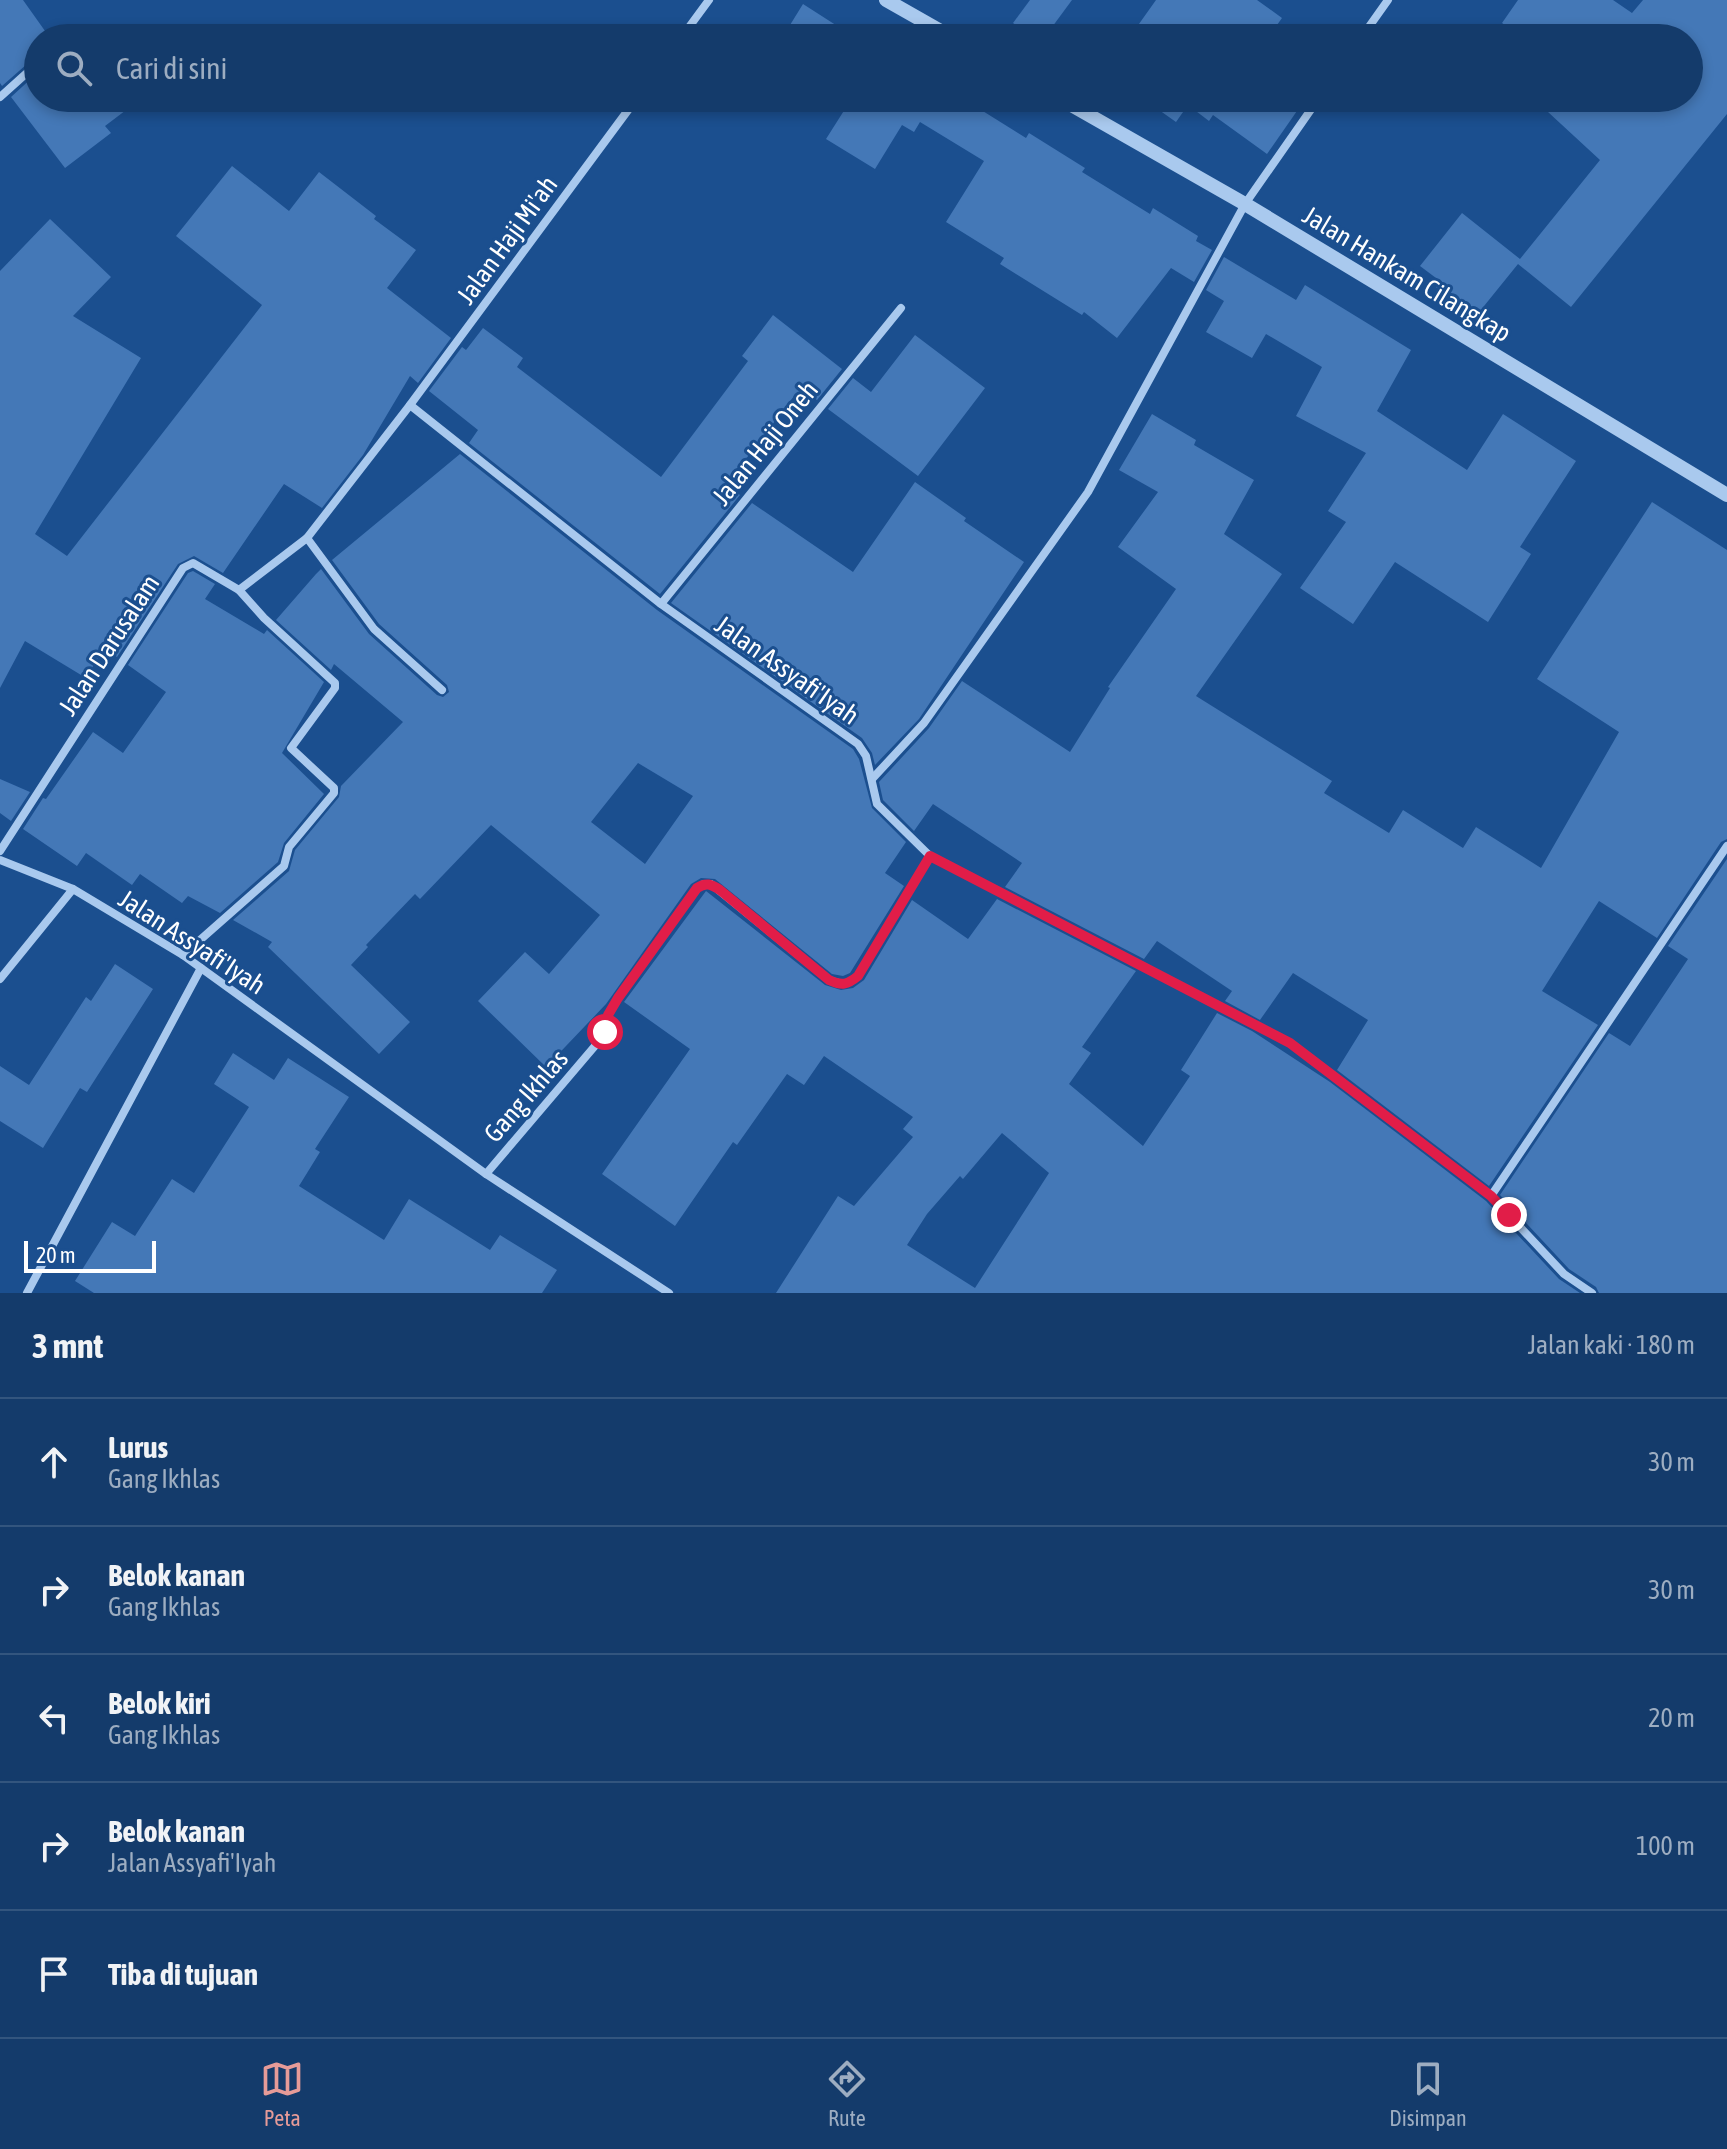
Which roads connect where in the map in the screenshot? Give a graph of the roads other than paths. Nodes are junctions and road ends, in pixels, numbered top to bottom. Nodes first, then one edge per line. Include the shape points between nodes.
1 (709, 0) edge
2 (886, 0) edge
3 (1388, 0) edge
4 (691, 24) edge
5 (928, 24) edge
6 (1371, 24) edge
7 (24, 75) edge
8 (0, 97) edge
9 (627, 112) edge
10 (1084, 112) edge
11 (1309, 112) edge
12 (1245, 204) junction
13 (901, 308) dead end
14 (410, 405) junction
15 (1727, 495) edge
16 (307, 538) junction
17 (239, 590) junction
18 (661, 604) junction
19 (442, 690) dead end
20 (872, 779) junction
21 (1727, 846) edge
22 (0, 851) edge
23 (930, 856) junction
24 (0, 860) edge
25 (73, 889) junction
26 (183, 955) junction
27 (201, 968) junction
28 (0, 979) edge
29 (486, 1174) junction
30 (1491, 1196) junction
31 (27, 1293) edge
32 (669, 1293) edge
33 (1592, 1293) edge

1 - 4 street
2 - 5 street
3 - 6 street
7 - 8 street
9 - 14 street, Jalan Haji Mi'ah
10 - 12 street, Jalan Hankam Cilangkap
11 - 12 street
12 - 15 street, Jalan Hankam Cilangkap
12 - 20 street via 1088,492 924,723
13 - 18 street, Jalan Haji Oneh
14 - 16 street
14 - 18 street, Jalan Assyafi'Iyah
16 - 17 street
16 - 19 street via 374,629
17 - 22 street, Jalan Darusalam via 193,563 183,568
17 - 26 street via 335,683 291,748 333,784 334,793 289,847 284,866
18 - 20 street, Jalan Assyafi'Iyah via 858,744
20 - 23 street, Jalan Assyafi'Iyah via 877,804
21 - 30 street
23 - 29 street, Gang Ikhlas via 858,976 841,985 720,890 711,884 697,888 618,998 600,1040
23 - 30 street, Jalan Assyafi'Iyah via 1290,1043
24 - 25 street, Jalan Assyafi'Iyah
25 - 26 street, Jalan Assyafi'Iyah
25 - 28 street
26 - 27 street, Jalan Assyafi'Iyah
27 - 29 street, Jalan Assyafi'Iyah
27 - 31 street
29 - 32 street, Jalan Assyafi'Iyah
30 - 33 street, Jalan Assyafi'Iyah via 1564,1274

